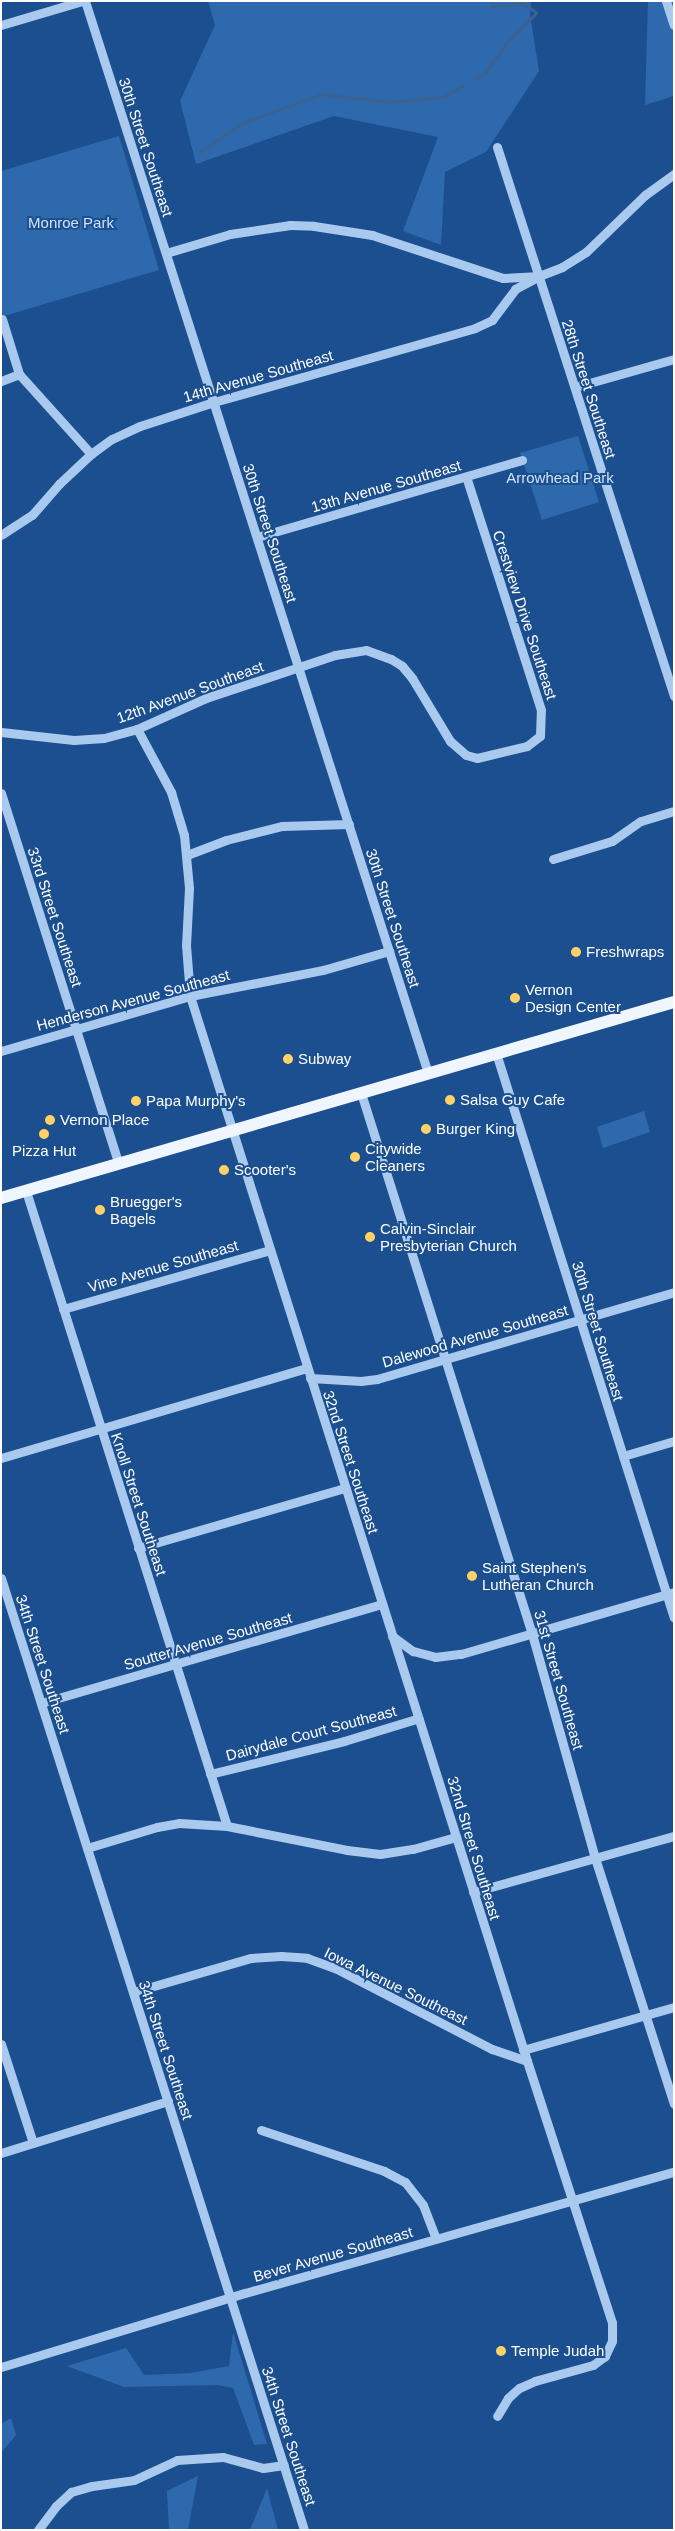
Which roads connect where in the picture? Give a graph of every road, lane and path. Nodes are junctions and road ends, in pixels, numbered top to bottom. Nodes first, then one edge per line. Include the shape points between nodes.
1 (83, 1) edge
2 (666, 1) edge
3 (1, 25) edge
4 (674, 25) edge
5 (497, 147) dead end
6 (674, 174) edge
7 (166, 252) junction
8 (539, 276) junction
9 (2, 319) edge
10 (674, 359) edge
11 (19, 374) junction
12 (1, 381) edge
13 (575, 387) junction
14 (214, 402) junction
15 (91, 454) junction
16 (522, 460) dead end
17 (466, 477) junction
18 (1, 536) edge
19 (257, 537) junction
20 (299, 668) junction
21 (674, 696) edge
22 (137, 729) junction
23 (1, 732) edge
24 (1, 793) edge
25 (674, 811) edge
26 (349, 824) junction
27 (187, 855) junction
28 (553, 859) dead end
29 (389, 950) junction
30 (190, 996) junction
31 (674, 1002) edge
32 (76, 1029) junction
33 (1, 1051) edge
34 (496, 1053) junction
35 (428, 1073) junction
36 (361, 1093) junction
37 (232, 1130) junction
38 (119, 1164) junction
39 (26, 1191) junction
40 (1, 1198) edge
41 (270, 1250) junction
42 (674, 1292) edge
43 (63, 1309) junction
44 (580, 1320) junction
45 (445, 1360) junction
46 (309, 1373) junction
47 (100, 1429) junction
48 (674, 1441) edge
49 (623, 1456) junction
50 (1, 1458) edge
51 (345, 1488) junction
52 (138, 1548) junction
53 (1, 1578) edge
54 (670, 1593) edge
55 (382, 1604) junction
56 (674, 1618) edge
57 (532, 1634) junction
58 (392, 1636) junction
59 (176, 1665) junction
60 (41, 1703) junction
61 (419, 1718) junction
62 (210, 1774) junction
63 (227, 1826) junction
64 (674, 1836) edge
65 (456, 1837) junction
66 (87, 1848) junction
67 (595, 1858) junction
68 (473, 1892) junction
69 (133, 1992) junction
70 (674, 2007) edge
71 (645, 2015) junction
72 (1, 2044) edge
73 (523, 2050) junction
74 (526, 2061) junction
75 (168, 2101) junction
76 (674, 2104) edge
77 (261, 2130) dead end
78 (33, 2143) junction
79 (1, 2153) edge
80 (674, 2172) edge
81 (572, 2201) junction
82 (436, 2239) junction
83 (230, 2297) junction
84 (1, 2367) edge
85 (497, 2416) dead end
86 (284, 2465) junction
87 (38, 2530) edge
88 (304, 2530) edge

1 - 3 street
1 - 7 street, 30th Street Southeast
2 - 4 street
5 - 8 street, 28th Street Southeast
6 - 8 street via 645,195 586,252
7 - 8 street via 230,234 290,225 314,226 372,235 503,278
7 - 14 street, 30th Street Southeast
8 - 13 street, 28th Street Southeast
8 - 14 street, 14th Avenue Southeast via 515,289 492,320 475,328
9 - 11 street
10 - 13 street
11 - 12 street
11 - 15 street
13 - 21 street, 28th Street Southeast
14 - 15 street, 14th Avenue Southeast via 140,426 112,439
14 - 19 street, 30th Street Southeast
15 - 18 street, 14th Avenue Southeast via 32,515
16 - 17 street, 13th Avenue Southeast
17 - 19 street, 13th Avenue Southeast
17 - 20 street, Crestview Drive Southeast via 541,710 540,736 527,746 477,758 466,755 450,741 412,678 392,659 366,650 350,651
19 - 20 street, 30th Street Southeast
20 - 22 street, 12th Avenue Southeast via 206,698
20 - 26 street, 30th Street Southeast
22 - 23 street, 12th Avenue Southeast via 104,738 74,740
22 - 27 street, 32nd Street Southeast via 171,792
24 - 32 street, 33rd Street Southeast
25 - 28 street via 641,821 612,841
26 - 27 street via 282,826 226,840
26 - 29 street, 30th Street Southeast
27 - 30 street, 32nd Street Southeast via 186,945
29 - 30 street, Henderson Avenue Southeast via 323,970
29 - 35 street, 30th Street Southeast
30 - 32 street, Henderson Avenue Southeast
30 - 37 street, 32nd Street Southeast
31 - 34 main road
32 - 33 street, Henderson Avenue Southeast
32 - 38 street, 33rd Street Southeast
34 - 35 main road
34 - 44 street, 30th Street Southeast
35 - 36 main road
36 - 37 main road
36 - 45 street, 31st Street Southeast
37 - 38 main road
37 - 41 street, 32nd Street Southeast
38 - 39 main road
39 - 40 main road
39 - 43 street, Knoll Street Southeast
41 - 43 street, Vine Avenue Southeast
41 - 46 street, 32nd Street Southeast
42 - 44 street, Dalewood Avenue Southeast
43 - 47 street, Knoll Street Southeast
44 - 45 street, Dalewood Avenue Southeast
44 - 49 street, 30th Street Southeast
45 - 46 street, Dalewood Avenue Southeast via 361,1381
45 - 57 street, 31st Street Southeast
46 - 47 street, Dalewood Avenue Southeast
46 - 51 street, 32nd Street Southeast
47 - 50 street, Dalewood Avenue Southeast
47 - 52 street, Knoll Street Southeast
48 - 49 street
49 - 54 street, 30th Street Southeast
51 - 52 street
51 - 55 street, 32nd Street Southeast
52 - 59 street, Knoll Street Southeast
53 - 60 street, 34th Street Southeast
54 - 56 street, 30th Street Southeast
54 - 57 street
55 - 58 street, 32nd Street Southeast
55 - 59 street, Soutter Avenue Southeast
57 - 58 street via 461,1654 435,1657 413,1651
57 - 67 street, 31st Street Southeast
58 - 61 street, 32nd Street Southeast
59 - 60 street, Soutter Avenue Southeast
59 - 62 street, Knoll Street Southeast
60 - 66 street, 34th Street Southeast
61 - 62 street, Dairydale Court Southeast via 344,1741
61 - 65 street, 32nd Street Southeast
62 - 63 street, Knoll Street Southeast
63 - 65 street via 380,1854
63 - 66 street via 180,1823
64 - 67 street
65 - 68 street, 32nd Street Southeast
66 - 69 street, 34th Street Southeast
67 - 68 street
67 - 71 street, 31st Street Southeast
68 - 73 street, 32nd Street Southeast
69 - 74 street, Iowa Avenue Southeast via 251,1958 307,1958 335,1968 492,2049
69 - 75 street, 34th Street Southeast
70 - 71 street
71 - 73 street
71 - 76 street, 31st Street Southeast
72 - 78 street
73 - 74 street, 32nd Street Southeast
74 - 81 street, 32nd Street Southeast
75 - 78 street
75 - 83 street, 34th Street Southeast
77 - 82 street via 384,2171 405,2182 424,2205
78 - 79 street
80 - 81 street, Bever Avenue Southeast
81 - 82 street, Bever Avenue Southeast
81 - 85 street, 32nd Street Southeast via 612,2323 612,2341 605,2356 593,2365 519,2388
82 - 83 street, Bever Avenue Southeast
83 - 84 street, Bever Avenue Southeast
83 - 86 street, 34th Street Southeast
86 - 87 street via 263,2468 223,2457 177,2460 134,2480 71,2492
86 - 88 street, 34th Street Southeast

